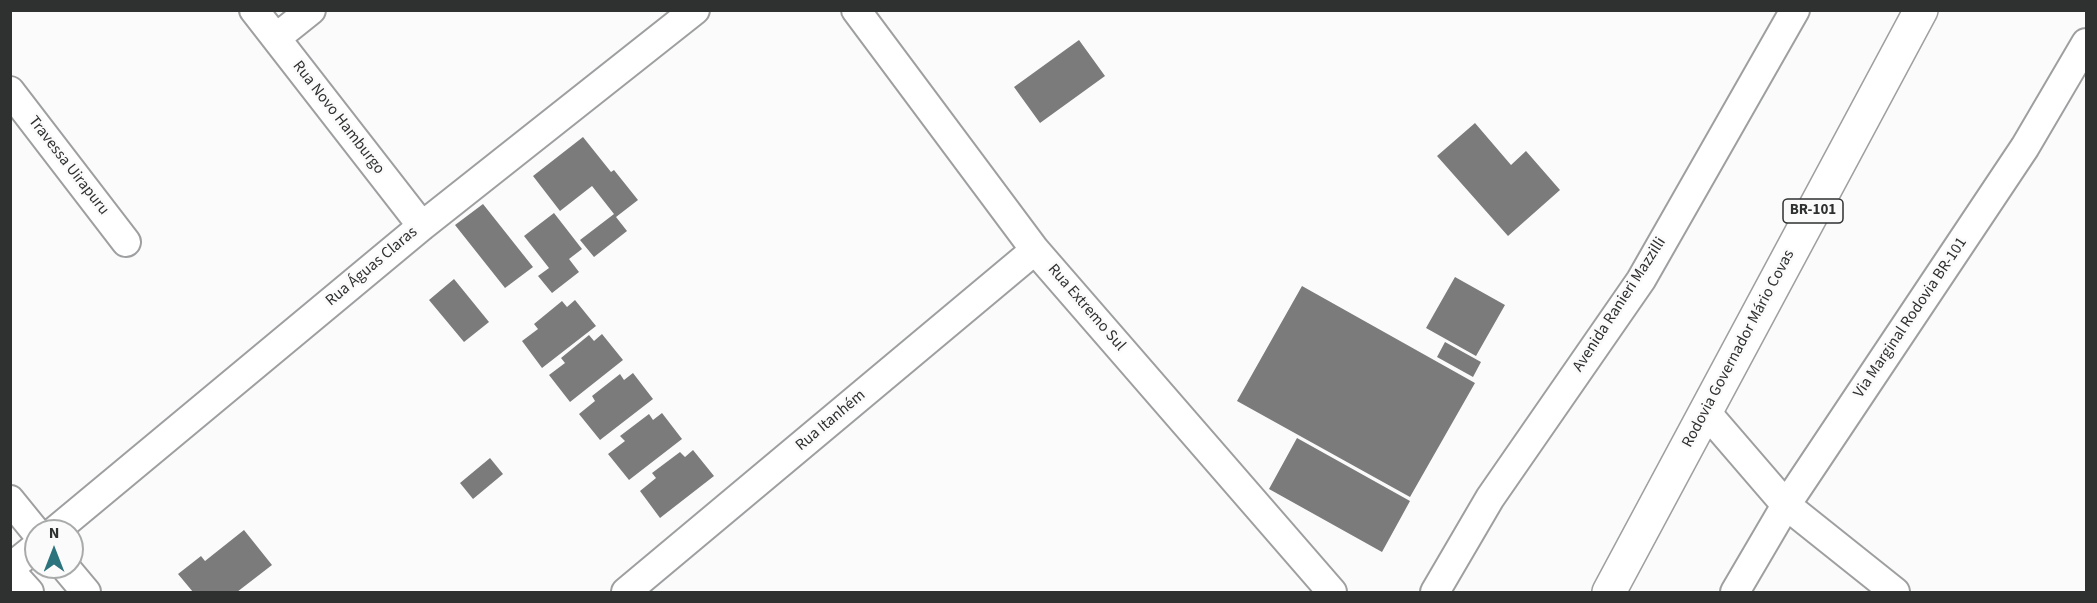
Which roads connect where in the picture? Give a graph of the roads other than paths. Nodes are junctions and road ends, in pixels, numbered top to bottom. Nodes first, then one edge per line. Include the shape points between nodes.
1 (254, 10) edge
2 (311, 10) edge
3 (695, 10) edge
4 (856, 10) edge
5 (1795, 10) edge
6 (1921, 10) edge
7 (276, 38) junction
8 (2086, 43) edge
9 (10, 91) edge
10 (422, 226) junction
11 (126, 242) dead end
12 (1035, 250) junction
13 (1705, 411) junction
14 (10, 500) edge
15 (1786, 505) junction
16 (25, 519) edge
17 (69, 519) edge
18 (24, 558) edge
19 (10, 570) edge
20 (75, 579) edge
21 (29, 592) edge
22 (86, 592) edge
23 (626, 592) edge
24 (1332, 592) edge
25 (1434, 592) edge
26 (1609, 592) edge
27 (1735, 592) edge
28 (1895, 592) edge

1 - 7 street, Rua Novo Hamburgo
2 - 7 street
3 - 10 street, Rua Águas Claras
4 - 12 street, Rua Extremo Sul
5 - 25 street, Avenida Ranieri Mazzilli via 1641,280 1490,498
6 - 13 highway, Rodovia Governador Mário Covas / BR-101
7 - 10 street, Rua Novo Hamburgo
8 - 15 street, Via Marginal Rodovia BR-101 via 2025,147
9 - 11 street, Travessa Uirapuru
10 - 17 street, Rua Águas Claras
12 - 23 street, Rua Itanhém
12 - 24 street, Rua Extremo Sul
13 - 15 street
13 - 26 highway, Rodovia Governador Mário Covas / BR-101
14 - 16 street
15 - 27 street, Via Marginal Rodovia BR-101
15 - 28 street
18 - 19 street
19 - 21 street
20 - 22 street

